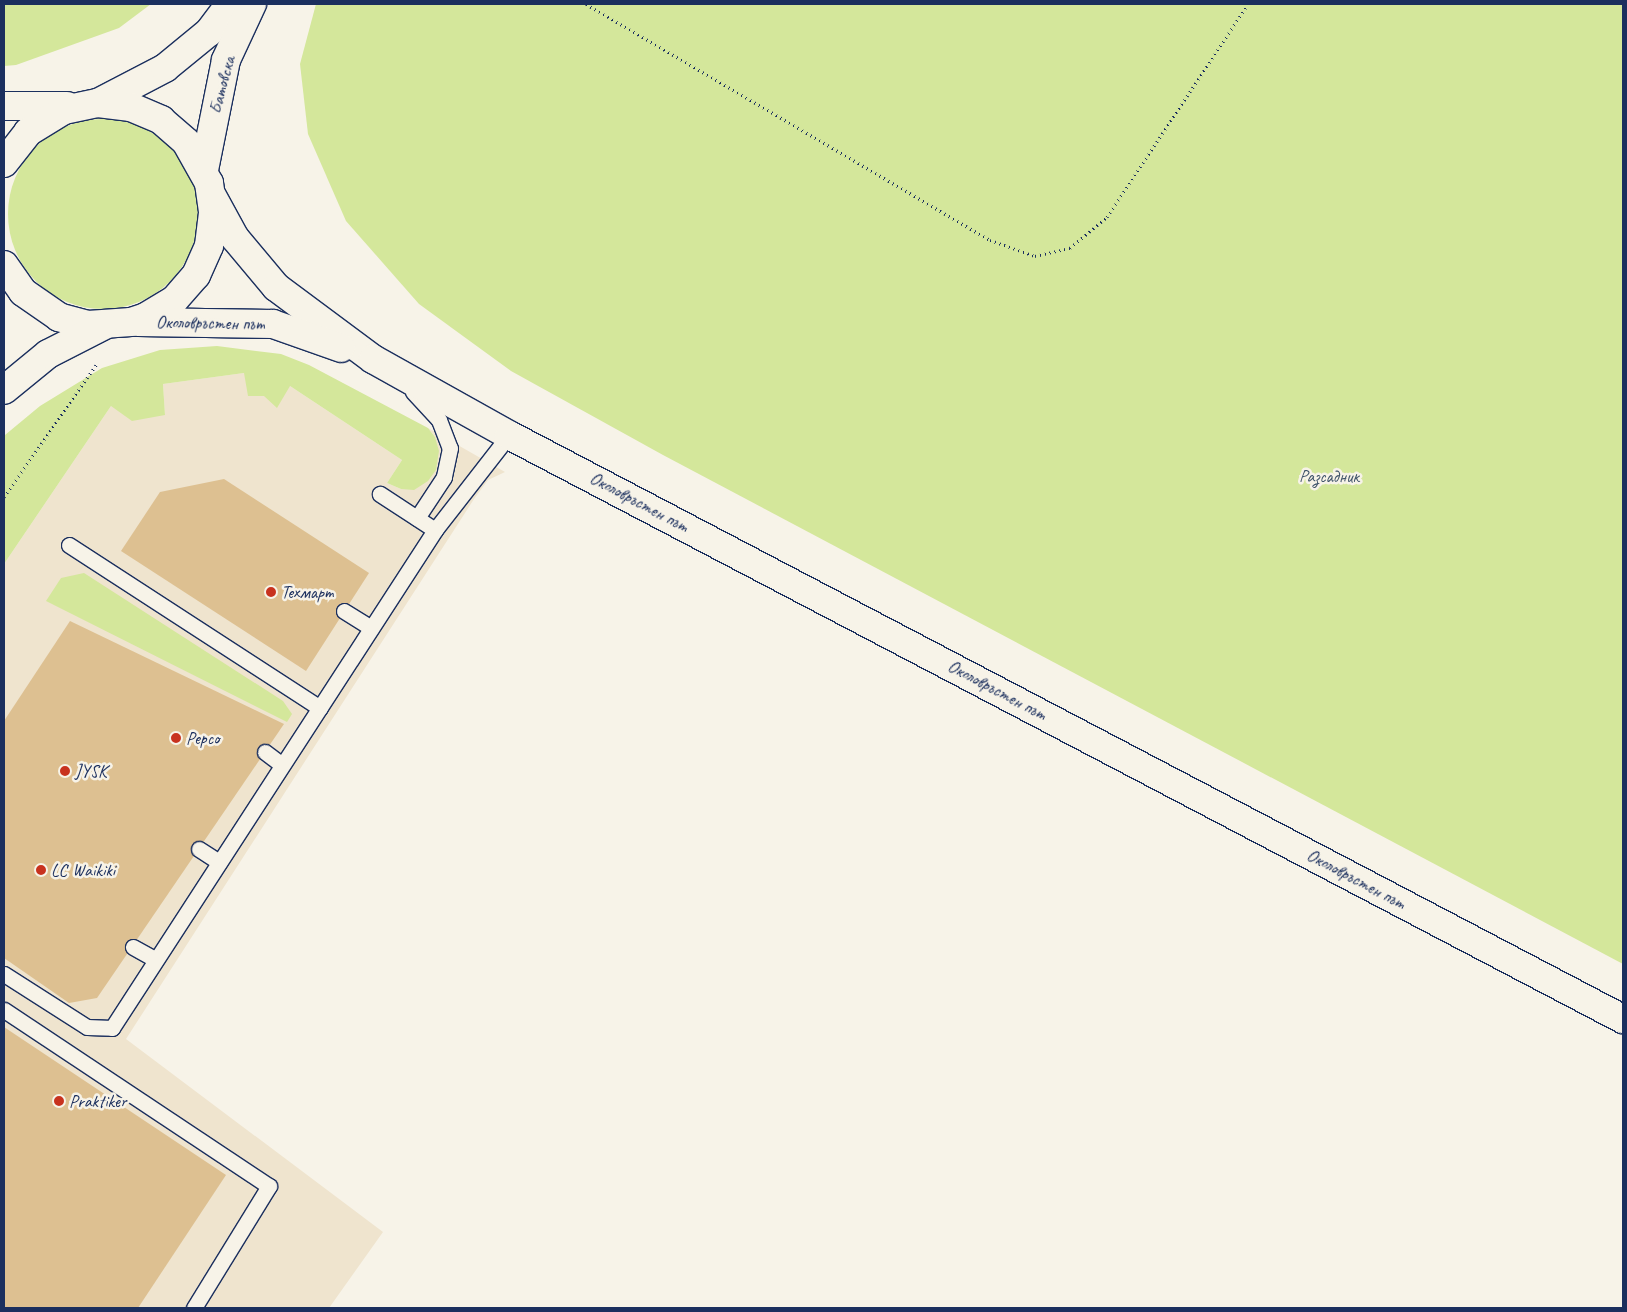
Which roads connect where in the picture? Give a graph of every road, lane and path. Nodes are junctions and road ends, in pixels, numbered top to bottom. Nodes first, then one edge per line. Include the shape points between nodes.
1 (230, 4) edge
2 (252, 4) edge
3 (586, 4) edge
4 (1248, 4) edge
5 (88, 105) junction
6 (4, 106) edge
7 (4, 163) edge
8 (204, 170) junction
9 (212, 196) junction
10 (4, 269) edge
11 (131, 322) junction
12 (103, 326) junction
13 (373, 359) junction
14 (98, 363) dead end
15 (4, 390) edge
16 (509, 434) junction
17 (380, 494) dead end
18 (4, 497) edge
19 (417, 518) junction
20 (435, 530) junction
21 (69, 545) dead end
22 (344, 611) dead end
23 (371, 628) junction
24 (320, 708) junction
25 (265, 752) dead end
26 (282, 765) junction
27 (199, 849) dead end
28 (219, 862) junction
29 (132, 947) dead end
30 (156, 960) junction
31 (4, 974) edge
32 (4, 1010) edge
33 (1623, 1019) edge
34 (194, 1308) edge

1 - 5 main road, Батовска via 209,32 165,68
2 - 8 main road, Батовска via 226,60
3 - 4 path via 990,240 1035,256 1070,248 1107,217
5 - 6 main road
5 - 7 main road, Батовска via 39,123 18,142
5 - 8 main road via 131,107 161,120 186,142
8 - 9 main road
9 - 11 main road via 209,246 196,275 174,300
9 - 13 main road, Околовръстен път via 235,238 276,287
10 - 12 main road via 22,292 46,310 74,322
11 - 12 main road
11 - 13 main road, Околовръстен път via 273,324
12 - 15 main road via 48,354
13 - 16 main road, Околовръстен път
13 - 19 lane via 427,404 448,438 449,462 444,477
14 - 18 path
16 - 20 lane
16 - 33 main road, Околовръстен път
17 - 19 lane
19 - 20 lane
20 - 23 lane
21 - 24 lane
22 - 23 lane
23 - 24 lane
24 - 26 lane
25 - 26 lane
26 - 28 lane
27 - 28 lane
28 - 30 lane
29 - 30 lane
30 - 31 lane via 112,1028 87,1027
32 - 34 lane via 269,1186

